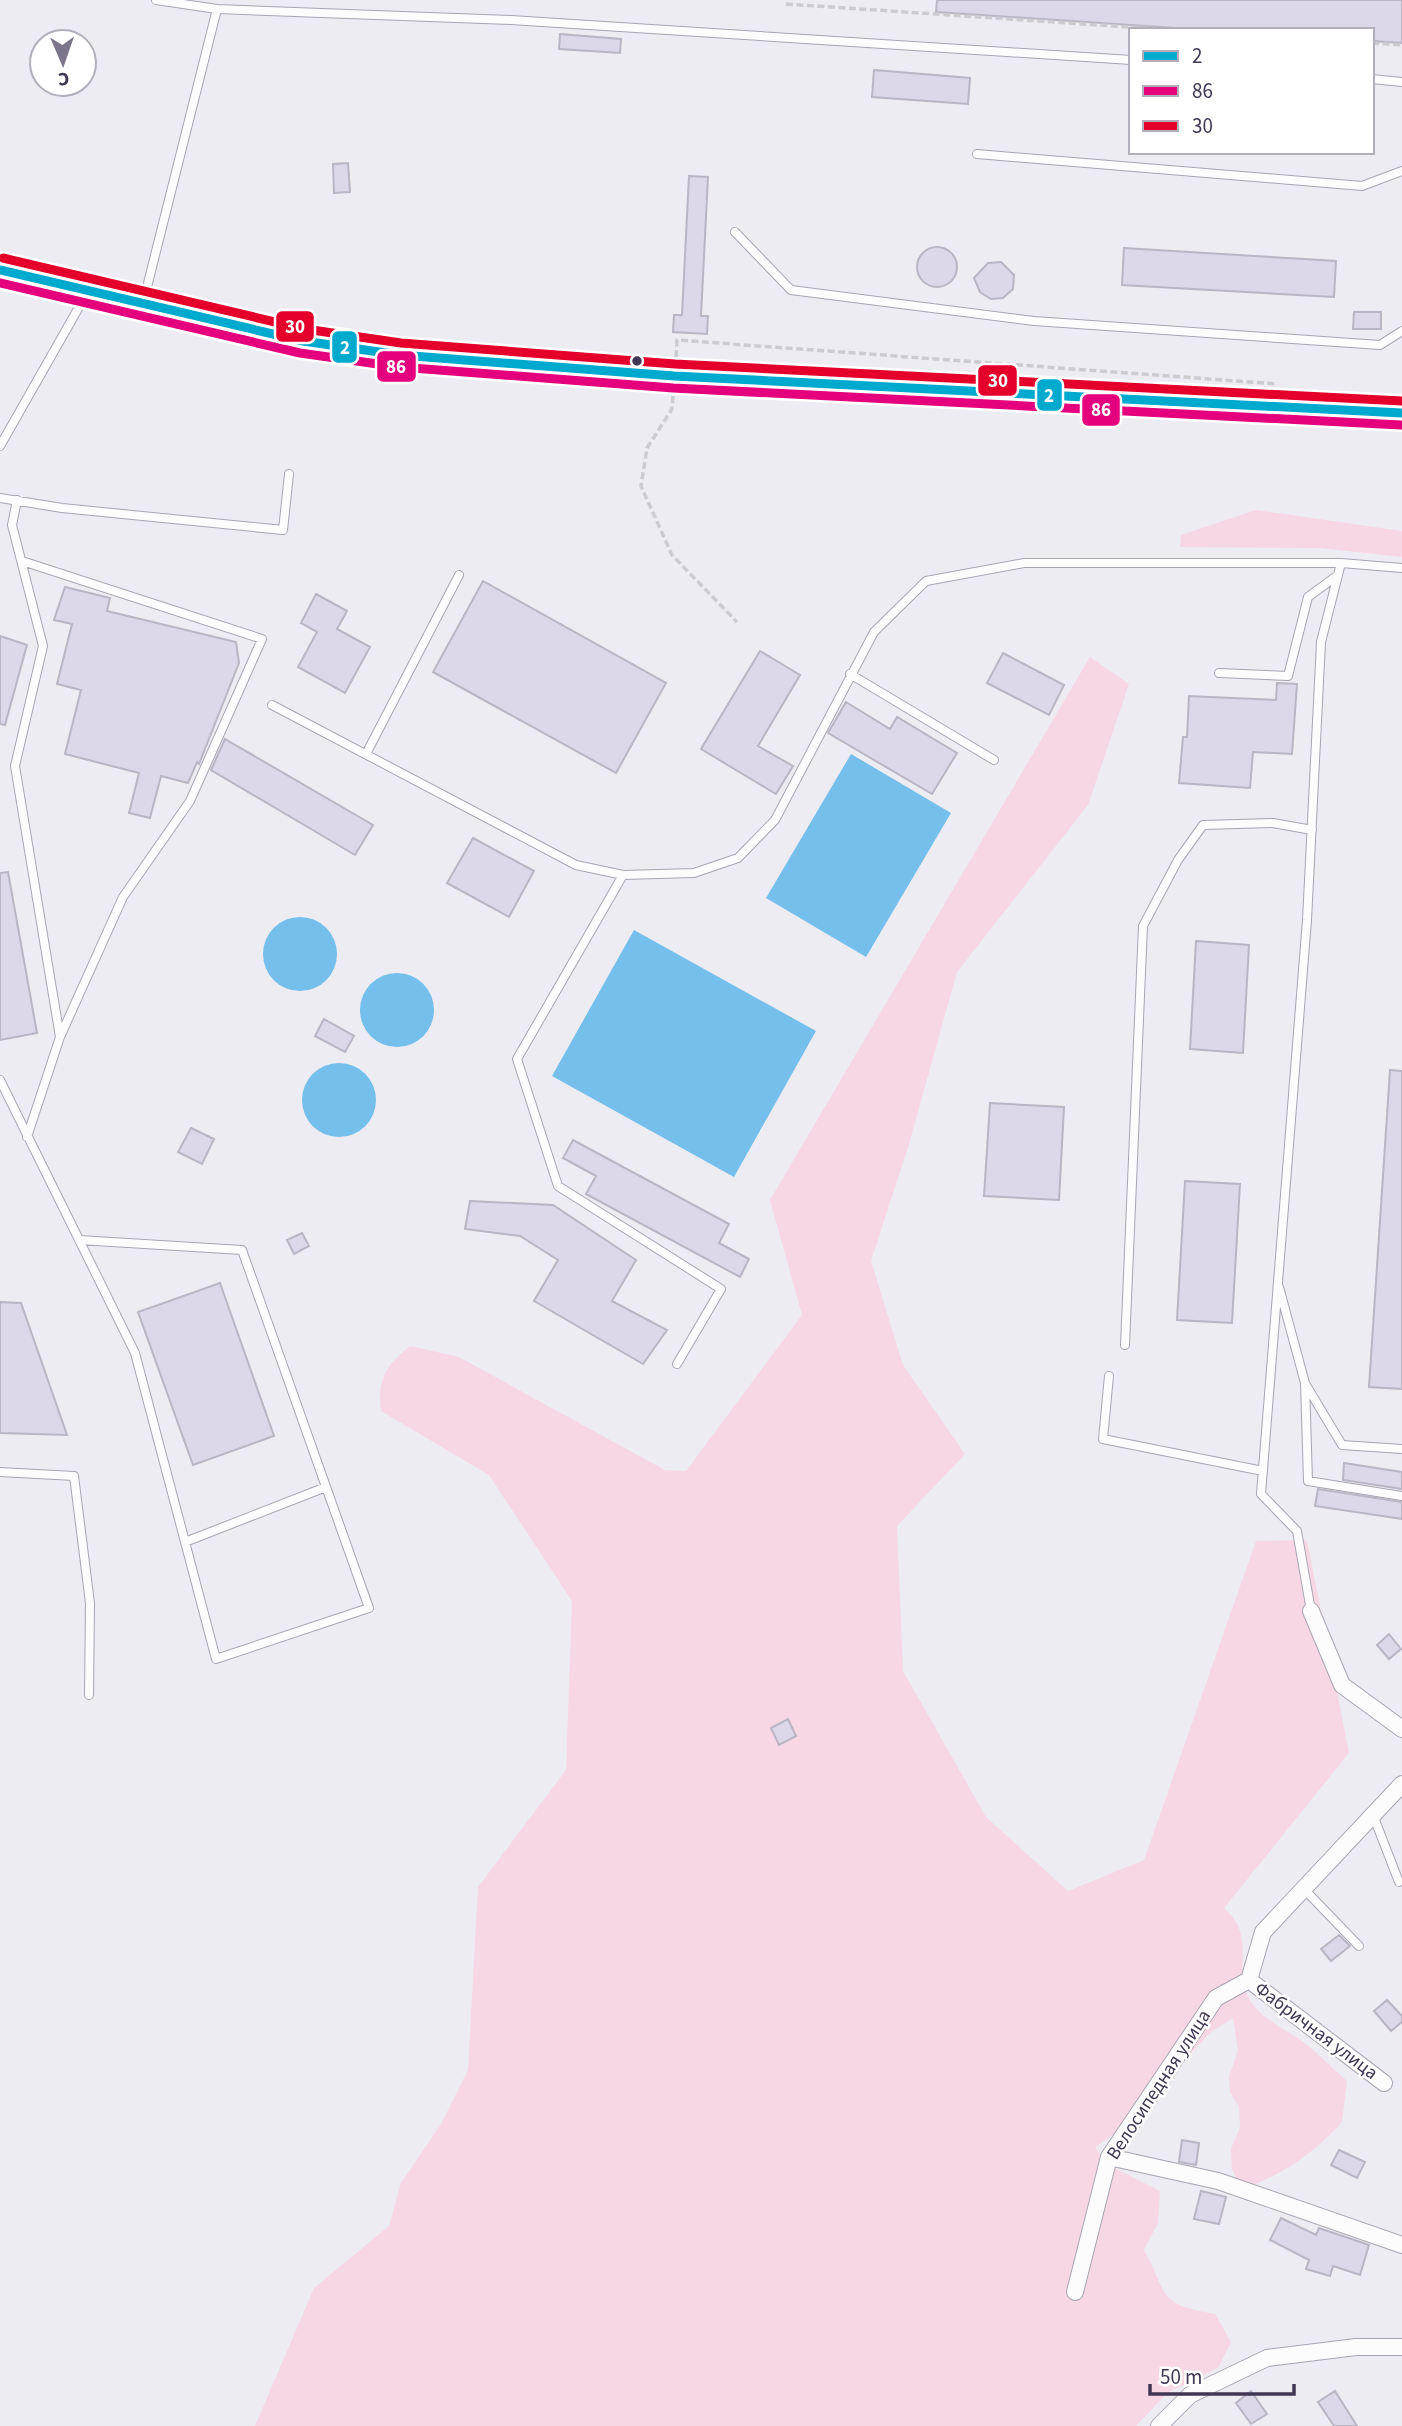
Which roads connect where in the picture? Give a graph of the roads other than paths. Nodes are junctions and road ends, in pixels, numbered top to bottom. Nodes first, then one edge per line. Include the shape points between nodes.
1 (156, 0) edge
2 (217, 9) junction
3 (1129, 60) edge
4 (1374, 79) edge
5 (1402, 82) edge
6 (977, 154) dead end
7 (1402, 170) edge
8 (735, 232) dead end
9 (0, 270) edge
10 (88, 292) junction
11 (143, 305) junction
12 (1402, 331) edge
13 (1402, 413) edge
14 (0, 446) edge
15 (289, 474) dead end
16 (0, 498) edge
17 (17, 500) junction
18 (22, 561) junction
19 (1340, 563) junction
20 (1402, 568) edge
21 (459, 575) dead end
22 (1338, 575) junction
23 (1219, 673) dead end
24 (850, 674) junction
25 (272, 705) dead end
26 (366, 754) junction
27 (994, 760) dead end
28 (1312, 830) junction
29 (623, 875) junction
30 (60, 1037) junction
31 (0, 1080) edge
32 (27, 1137) junction
33 (79, 1240) junction
34 (1278, 1281) junction
35 (1125, 1345) dead end
36 (677, 1364) dead end
37 (1109, 1376) dead end
38 (1305, 1383) junction
39 (1402, 1449) edge
40 (1263, 1471) junction
41 (0, 1472) edge
42 (326, 1487) junction
43 (1402, 1496) edge
44 (185, 1542) junction
45 (1311, 1611) joint
46 (89, 1695) dead end
47 (1402, 1729) edge
48 (1402, 1784) edge
49 (1373, 1815) junction
50 (1399, 1882) dead end
51 (1303, 1888) junction
52 (1359, 1946) dead end
53 (1249, 1980) junction
54 (1384, 2082) dead end
55 (1109, 2157) junction
56 (1402, 2245) edge
57 (1075, 2292) dead end
58 (1402, 2347) edge
59 (1159, 2426) edge

1 - 2 lane
2 - 3 lane via 512,20
2 - 11 lane
4 - 5 lane
6 - 7 lane via 1363,186
8 - 12 lane via 791,290 1034,321 1380,345
9 - 10 street
10 - 11 street
10 - 14 lane
11 - 13 street via 303,341 400,355 674,376
15 - 17 lane via 283,530
16 - 17 lane
17 - 18 lane via 12,525
18 - 30 lane via 43,646 15,766
18 - 30 lane via 262,639 191,801 123,897
19 - 20 lane
19 - 22 lane
19 - 24 lane via 1024,563 926,581 874,632
21 - 26 lane
22 - 23 lane via 1308,597 1288,676
22 - 28 lane via 1321,642
24 - 27 lane
24 - 29 lane via 775,820 738,858 694,873
25 - 26 lane
26 - 29 lane via 576,865
28 - 34 lane
28 - 35 lane via 1273,823 1203,825 1178,860 1143,926
29 - 36 lane via 517,1059 558,1186 721,1289
30 - 32 lane
31 - 32 lane
32 - 33 lane
33 - 42 lane via 242,1250
33 - 44 lane via 135,1353
34 - 38 lane
34 - 40 lane
37 - 40 lane via 1103,1439
38 - 39 lane via 1342,1445
38 - 43 lane via 1308,1481
40 - 45 lane via 1261,1493 1297,1531
41 - 46 lane via 74,1476 90,1603
42 - 44 lane
42 - 44 lane via 369,1608 216,1659
45 - 47 street via 1342,1685
48 - 49 street
49 - 50 lane
49 - 51 street
51 - 52 lane
51 - 53 street via 1263,1931
53 - 54 street, Фабричная улица
53 - 55 street, Велосипедная улица via 1216,1998
55 - 56 street via 1218,2181
55 - 57 street, Велосипедная улица
58 - 59 street via 1356,2347 1267,2358 1190,2395

